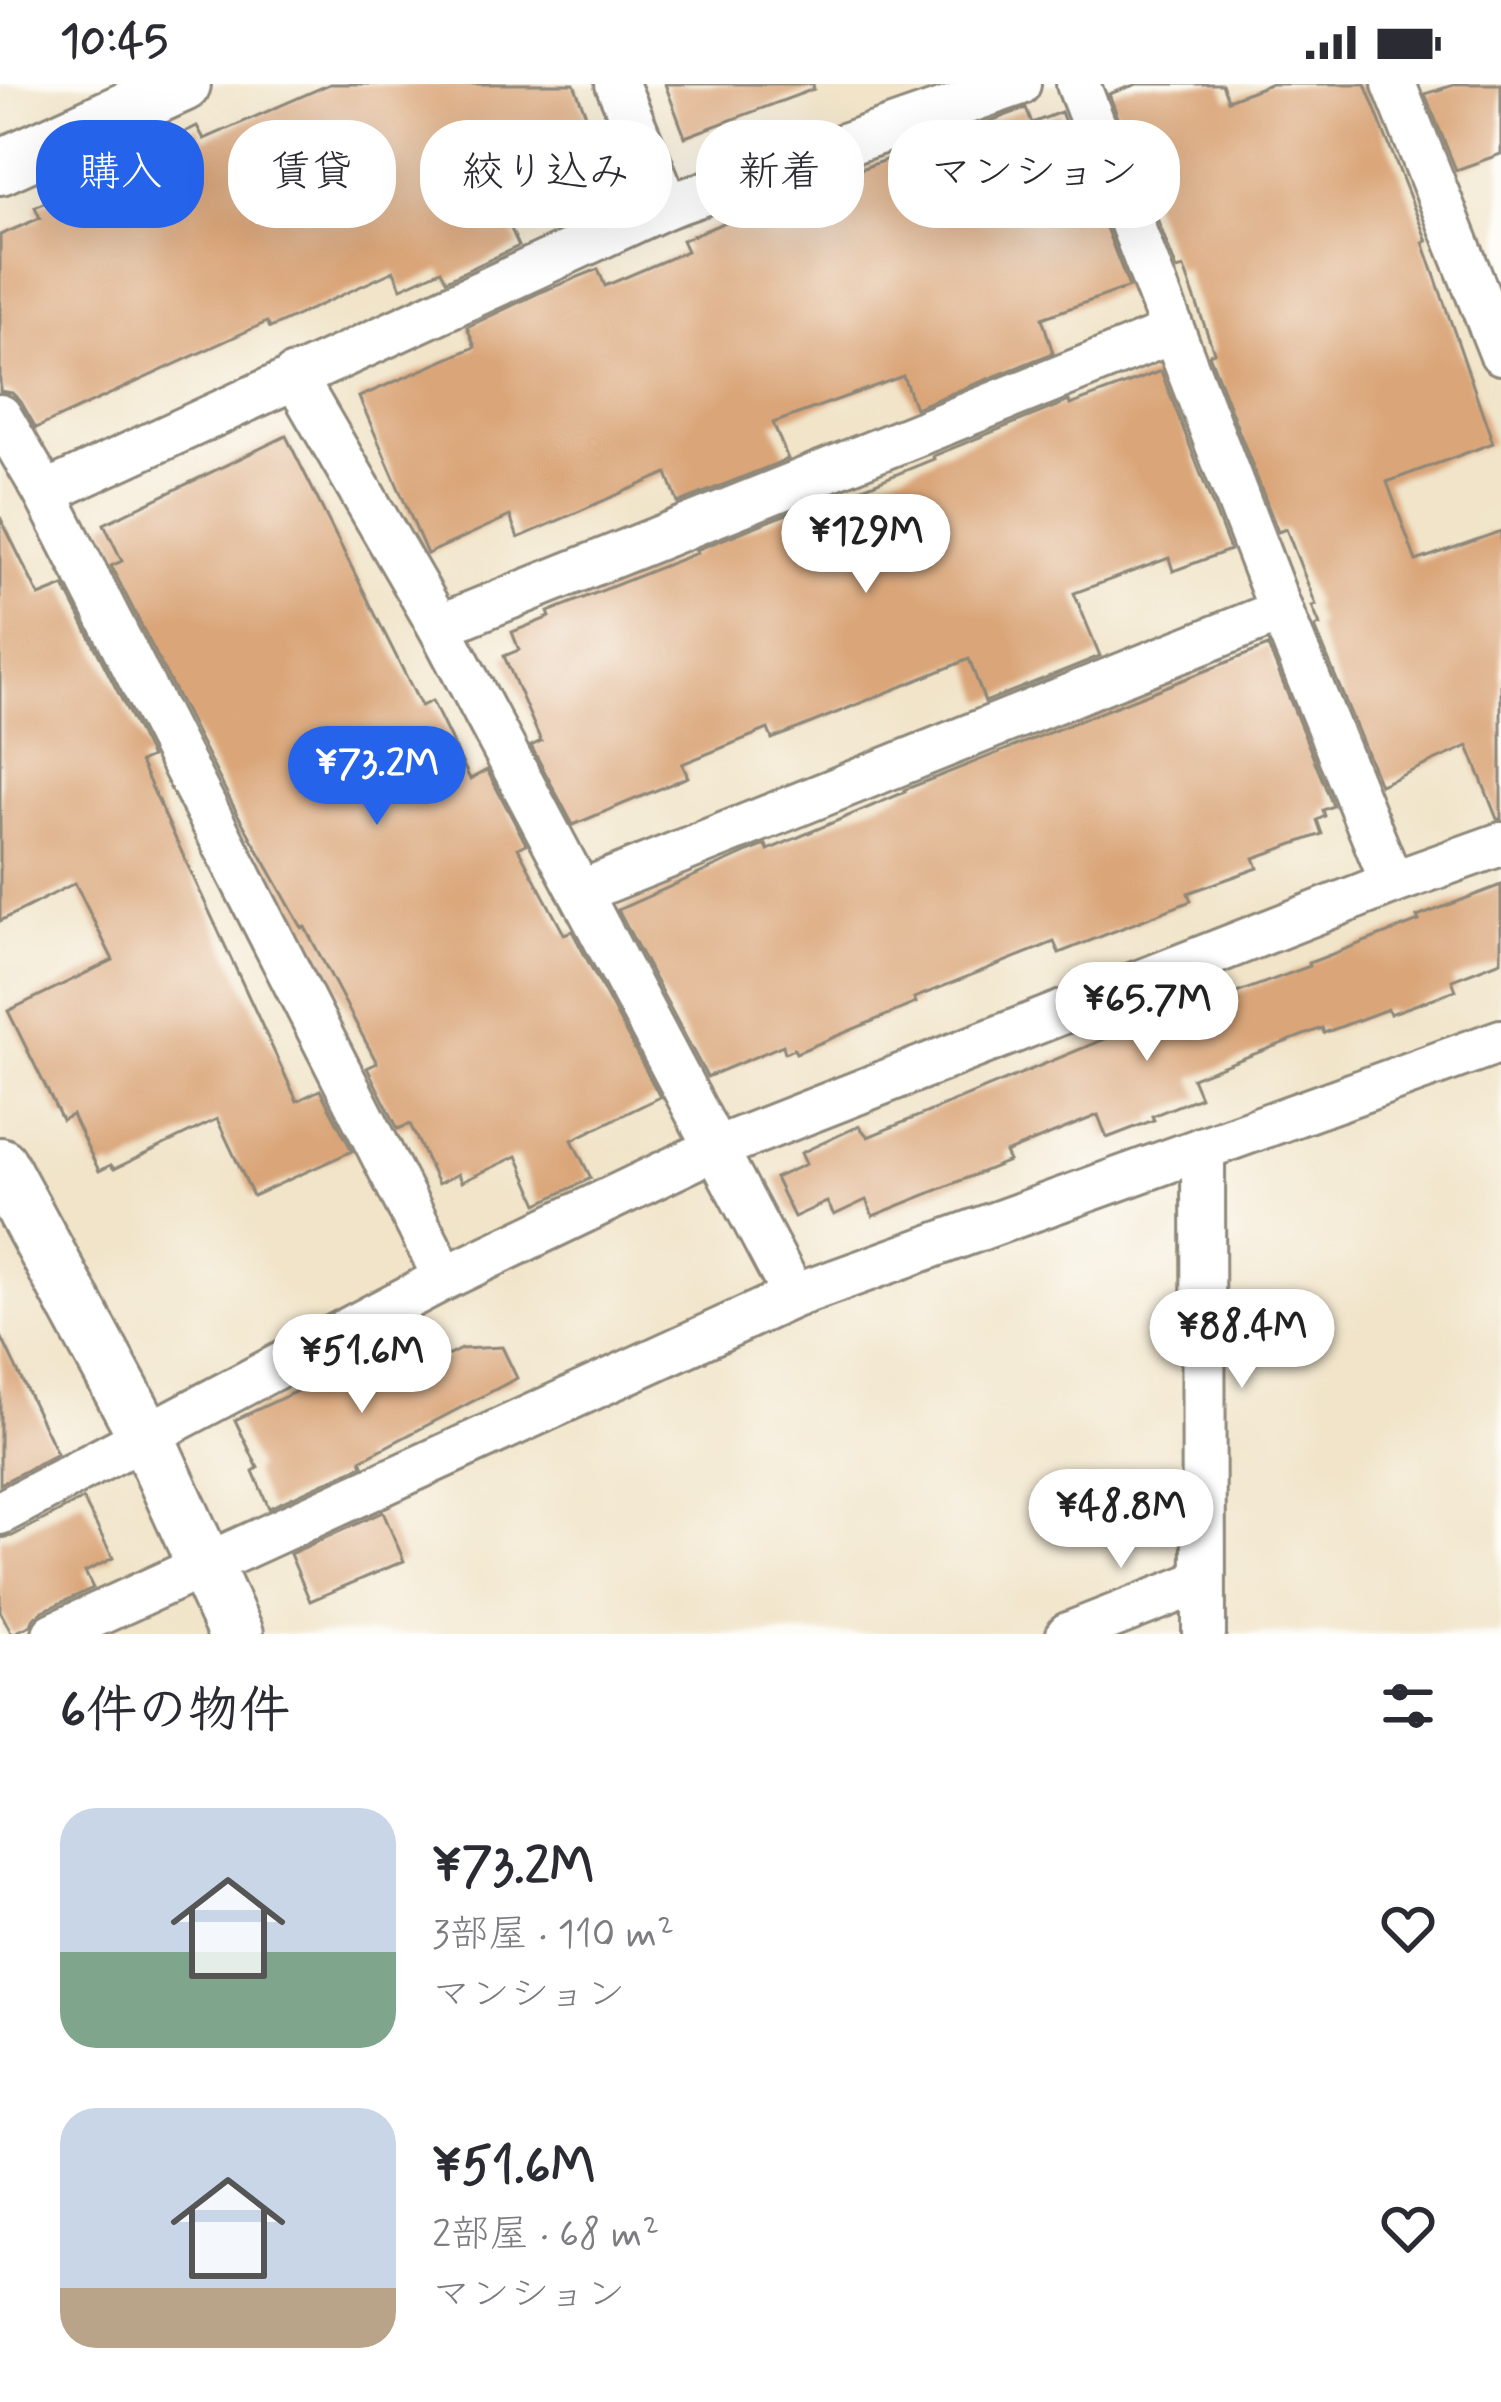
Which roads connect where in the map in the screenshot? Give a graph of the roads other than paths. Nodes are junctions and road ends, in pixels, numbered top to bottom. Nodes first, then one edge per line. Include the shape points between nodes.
1 (183, 84) edge
2 (617, 84) edge
3 (1019, 84) edge
4 (1078, 84) edge
5 (1394, 84) edge
6 (632, 120) edge
7 (0, 167) edge
8 (672, 205) edge
9 (620, 228) edge
10 (1173, 332) junction
11 (1501, 353) edge
12 (294, 376) junction
13 (0, 416) edge
14 (45, 493) junction
15 (1280, 611) junction
16 (439, 626) junction
17 (1501, 844) edge
18 (1392, 883) junction
19 (580, 892) junction
20 (1501, 1041) edge
21 (1203, 1148) junction
22 (714, 1149) junction
23 (1, 1168) edge
24 (445, 1278) junction
25 (794, 1296) junction
26 (146, 1436) junction
27 (0, 1513) edge
28 (203, 1564) junction
29 (1203, 1581) junction
30 (110, 1621) edge
31 (54, 1634) edge
32 (236, 1634) edge
33 (1068, 1634) edge
34 (1204, 1634) edge

1 - 7 street
2 - 6 street
3 - 8 street
4 - 10 street
5 - 11 street
9 - 12 street
10 - 15 street
10 - 16 street
12 - 14 street
12 - 16 street
13 - 14 street
14 - 24 street
15 - 18 street
15 - 19 street
16 - 19 street
17 - 18 street
18 - 22 street
19 - 22 street
20 - 21 street
21 - 25 street
21 - 29 street
22 - 24 street
22 - 25 street
23 - 26 street
24 - 26 street
25 - 28 street
26 - 27 street
26 - 28 street
28 - 30 street
28 - 32 street
29 - 33 street
29 - 34 street
30 - 31 street

